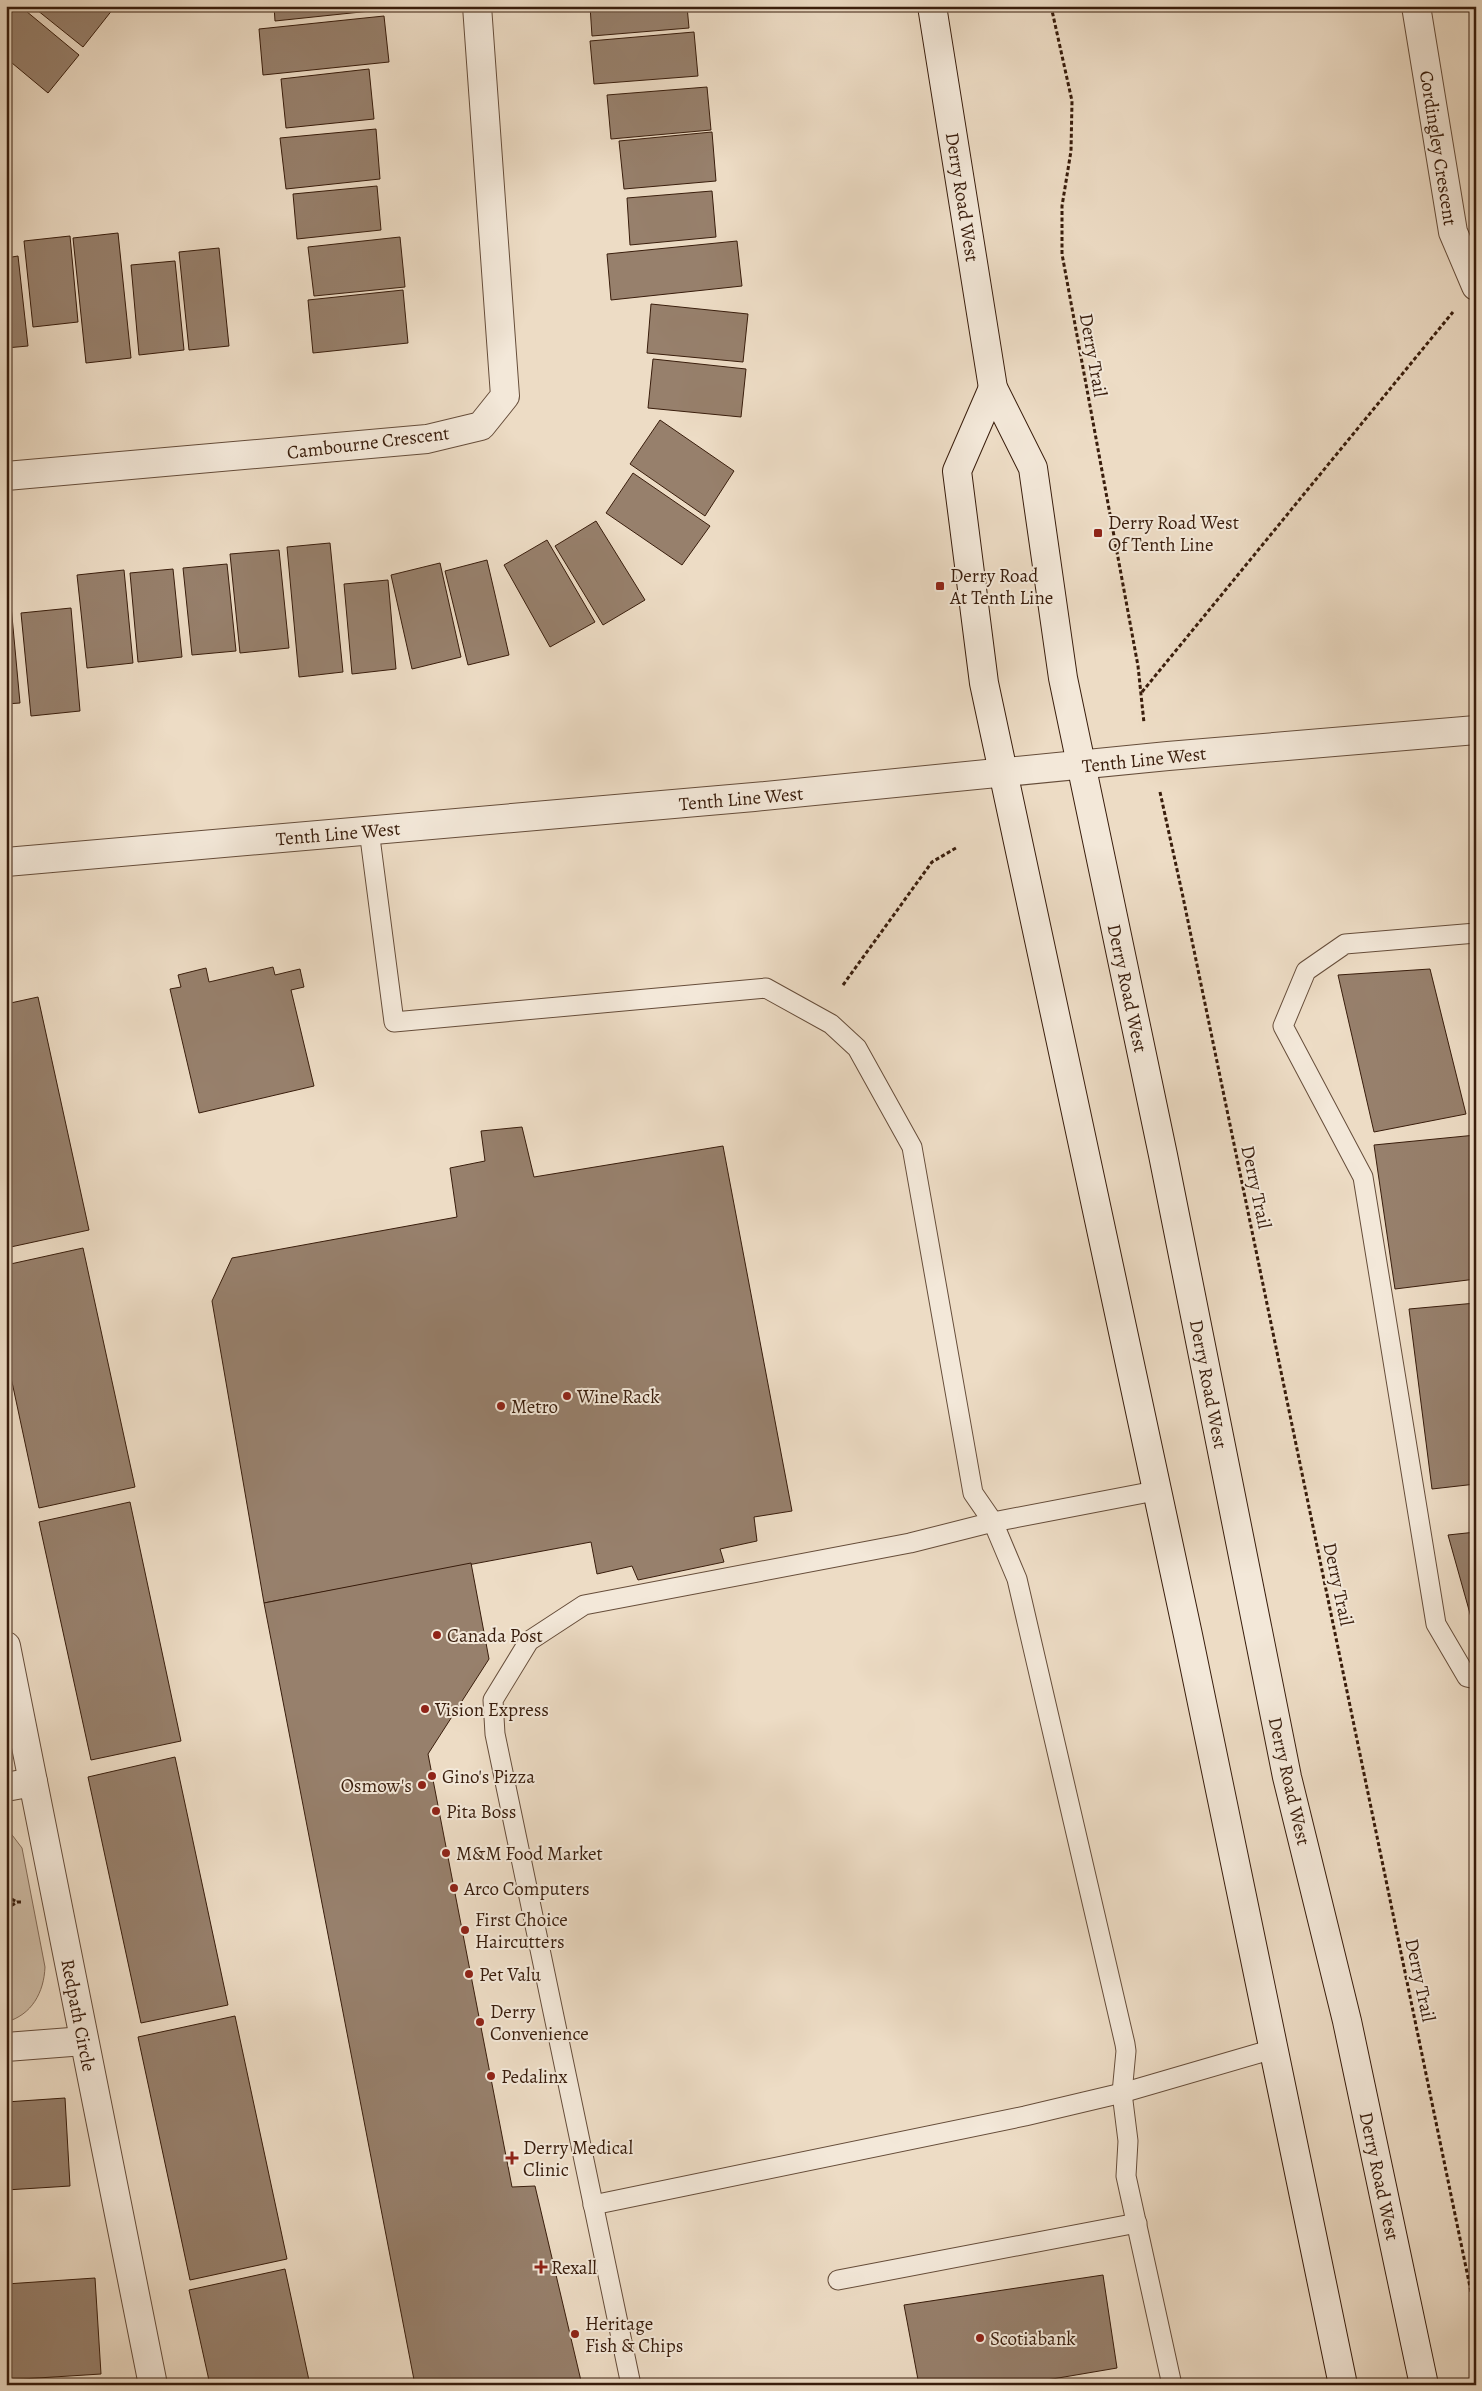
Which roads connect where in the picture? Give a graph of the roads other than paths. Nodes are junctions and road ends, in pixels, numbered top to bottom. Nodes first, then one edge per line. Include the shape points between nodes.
1 (477, 6) edge
2 (932, 6) edge
3 (1416, 6) edge
4 (1475, 285) edge
5 (993, 388) junction
6 (6, 476) edge
7 (1476, 730) edge
8 (1081, 765) junction
9 (1003, 774) junction
10 (369, 830) junction
11 (6, 862) edge
12 (1476, 933) edge
13 (1156, 1491) junction
14 (993, 1522) junction
15 (6, 1646) edge
16 (1476, 1679) edge
17 (33, 1782) junction
18 (6, 1787) edge
19 (84, 2041) junction
20 (6, 2047) edge
21 (1274, 2049) junction
22 (1122, 2093) junction
23 (593, 2205) junction
24 (1138, 2222) junction
25 (838, 2280) dead end
26 (153, 2385) edge
27 (631, 2385) edge
28 (1172, 2385) edge
29 (1343, 2385) edge
30 (1424, 2385) edge

1 - 6 main road, Cambourne Crescent via 505,396 481,426 427,439
2 - 5 main road, Derry Road West
3 - 4 main road, Cordingley Crescent via 1453,232
5 - 8 main road, Derry Road West via 1033,468 1063,678
5 - 9 main road via 957,471 984,683
7 - 8 main road, Tenth Line West
8 - 9 main road, Tenth Line West
8 - 30 main road, Derry Road West via 1164,1155 1287,1777 1347,2021
9 - 10 main road, Tenth Line West
9 - 13 main road
10 - 11 main road, Tenth Line West
10 - 14 lane via 394,1022 766,988 831,1024 857,1048 912,1147 973,1493
12 - 16 lane via 1345,944 1306,971 1283,1026 1363,1177 1436,1624 1467,1677
13 - 14 lane
13 - 21 main road
14 - 22 lane via 1017,1579 1125,2044
14 - 23 lane via 910,1543 584,1605 529,1641 493,1700 495,1734
15 - 17 main road, Redpath Circle
17 - 18 main road
17 - 19 main road, Redpath Circle
19 - 20 main road
19 - 26 main road, Redpath Circle
21 - 22 lane
21 - 29 main road
22 - 23 lane
22 - 24 lane via 1128,2141 1126,2176
23 - 27 lane
24 - 25 lane
24 - 28 lane

